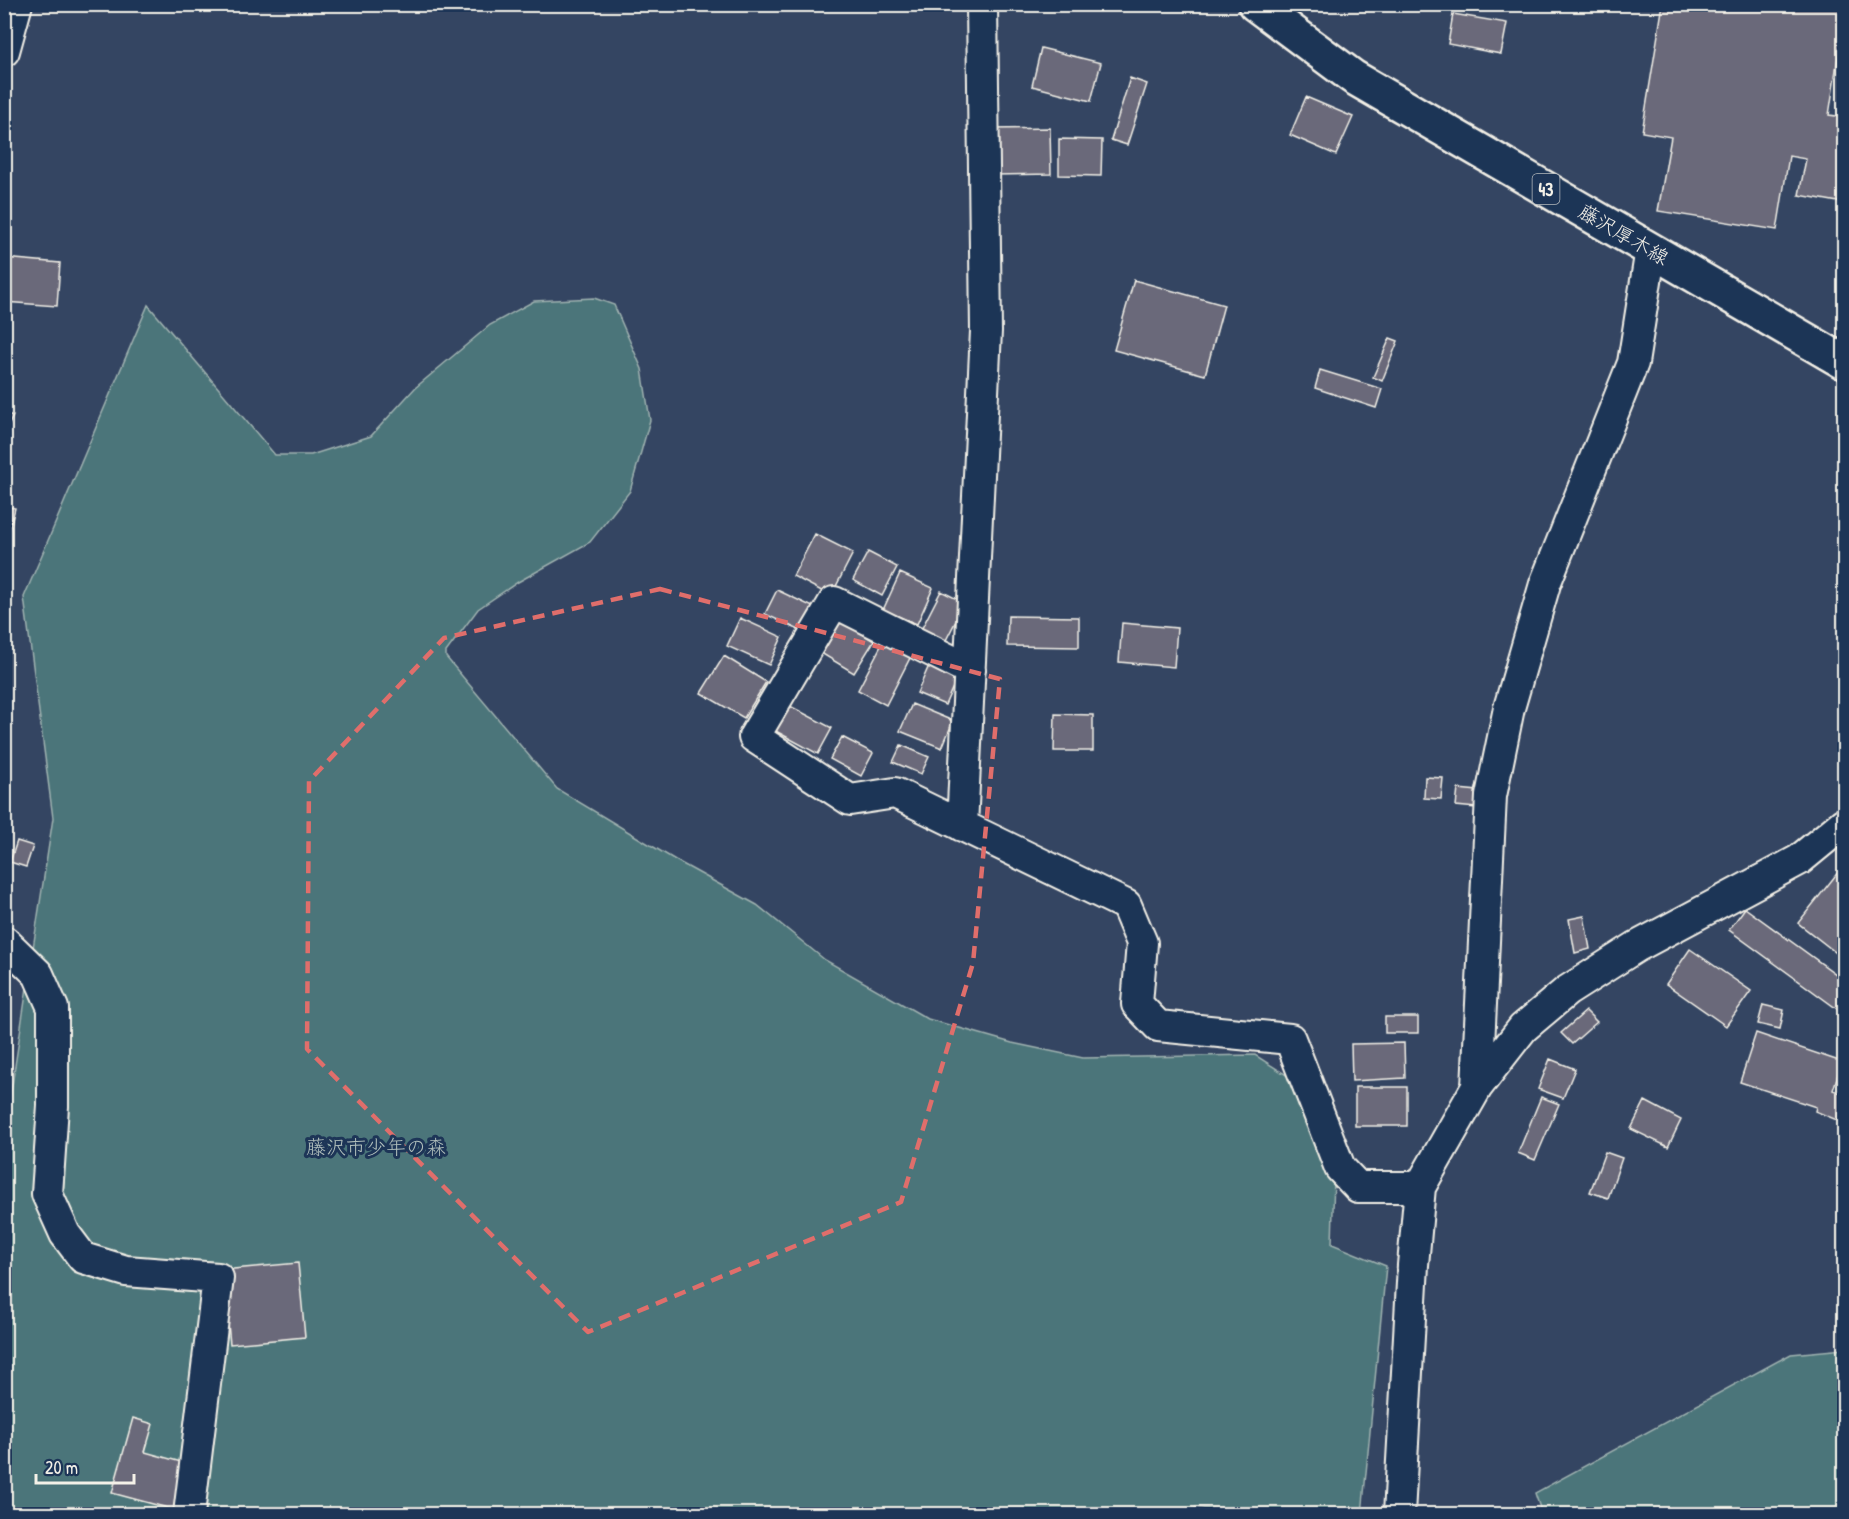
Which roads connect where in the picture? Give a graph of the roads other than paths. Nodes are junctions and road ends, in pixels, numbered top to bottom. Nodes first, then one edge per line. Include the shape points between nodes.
1 (17, 4) edge
2 (982, 4) edge
3 (1255, 4) edge
4 (4, 51) edge
5 (1651, 249) junction
6 (1845, 362) edge
7 (970, 670) junction
8 (1845, 823) edge
9 (962, 826) junction
10 (4, 941) edge
11 (1477, 1087) junction
12 (1420, 1187) junction
13 (189, 1515) edge
14 (1399, 1515) edge

1 - 4 street
2 - 7 street via 986,331
3 - 5 main road, 藤沢厚木線 / 43 via 1353,77
5 - 6 main road, 藤沢厚木線 / 43
5 - 11 street via 1633,363 1545,584 1509,708 1491,796
7 - 9 street
7 - 9 street via 834,602 754,737 850,801 895,794
8 - 11 street via 1799,860 1636,947 1566,991 1524,1028
9 - 12 street via 1126,904 1142,943 1137,1004 1158,1026 1290,1039 1340,1168 1358,1187
10 - 13 street via 38,974 53,1008 53,1106 47,1194 65,1234 83,1258 126,1271 218,1278
11 - 12 street
12 - 14 street

